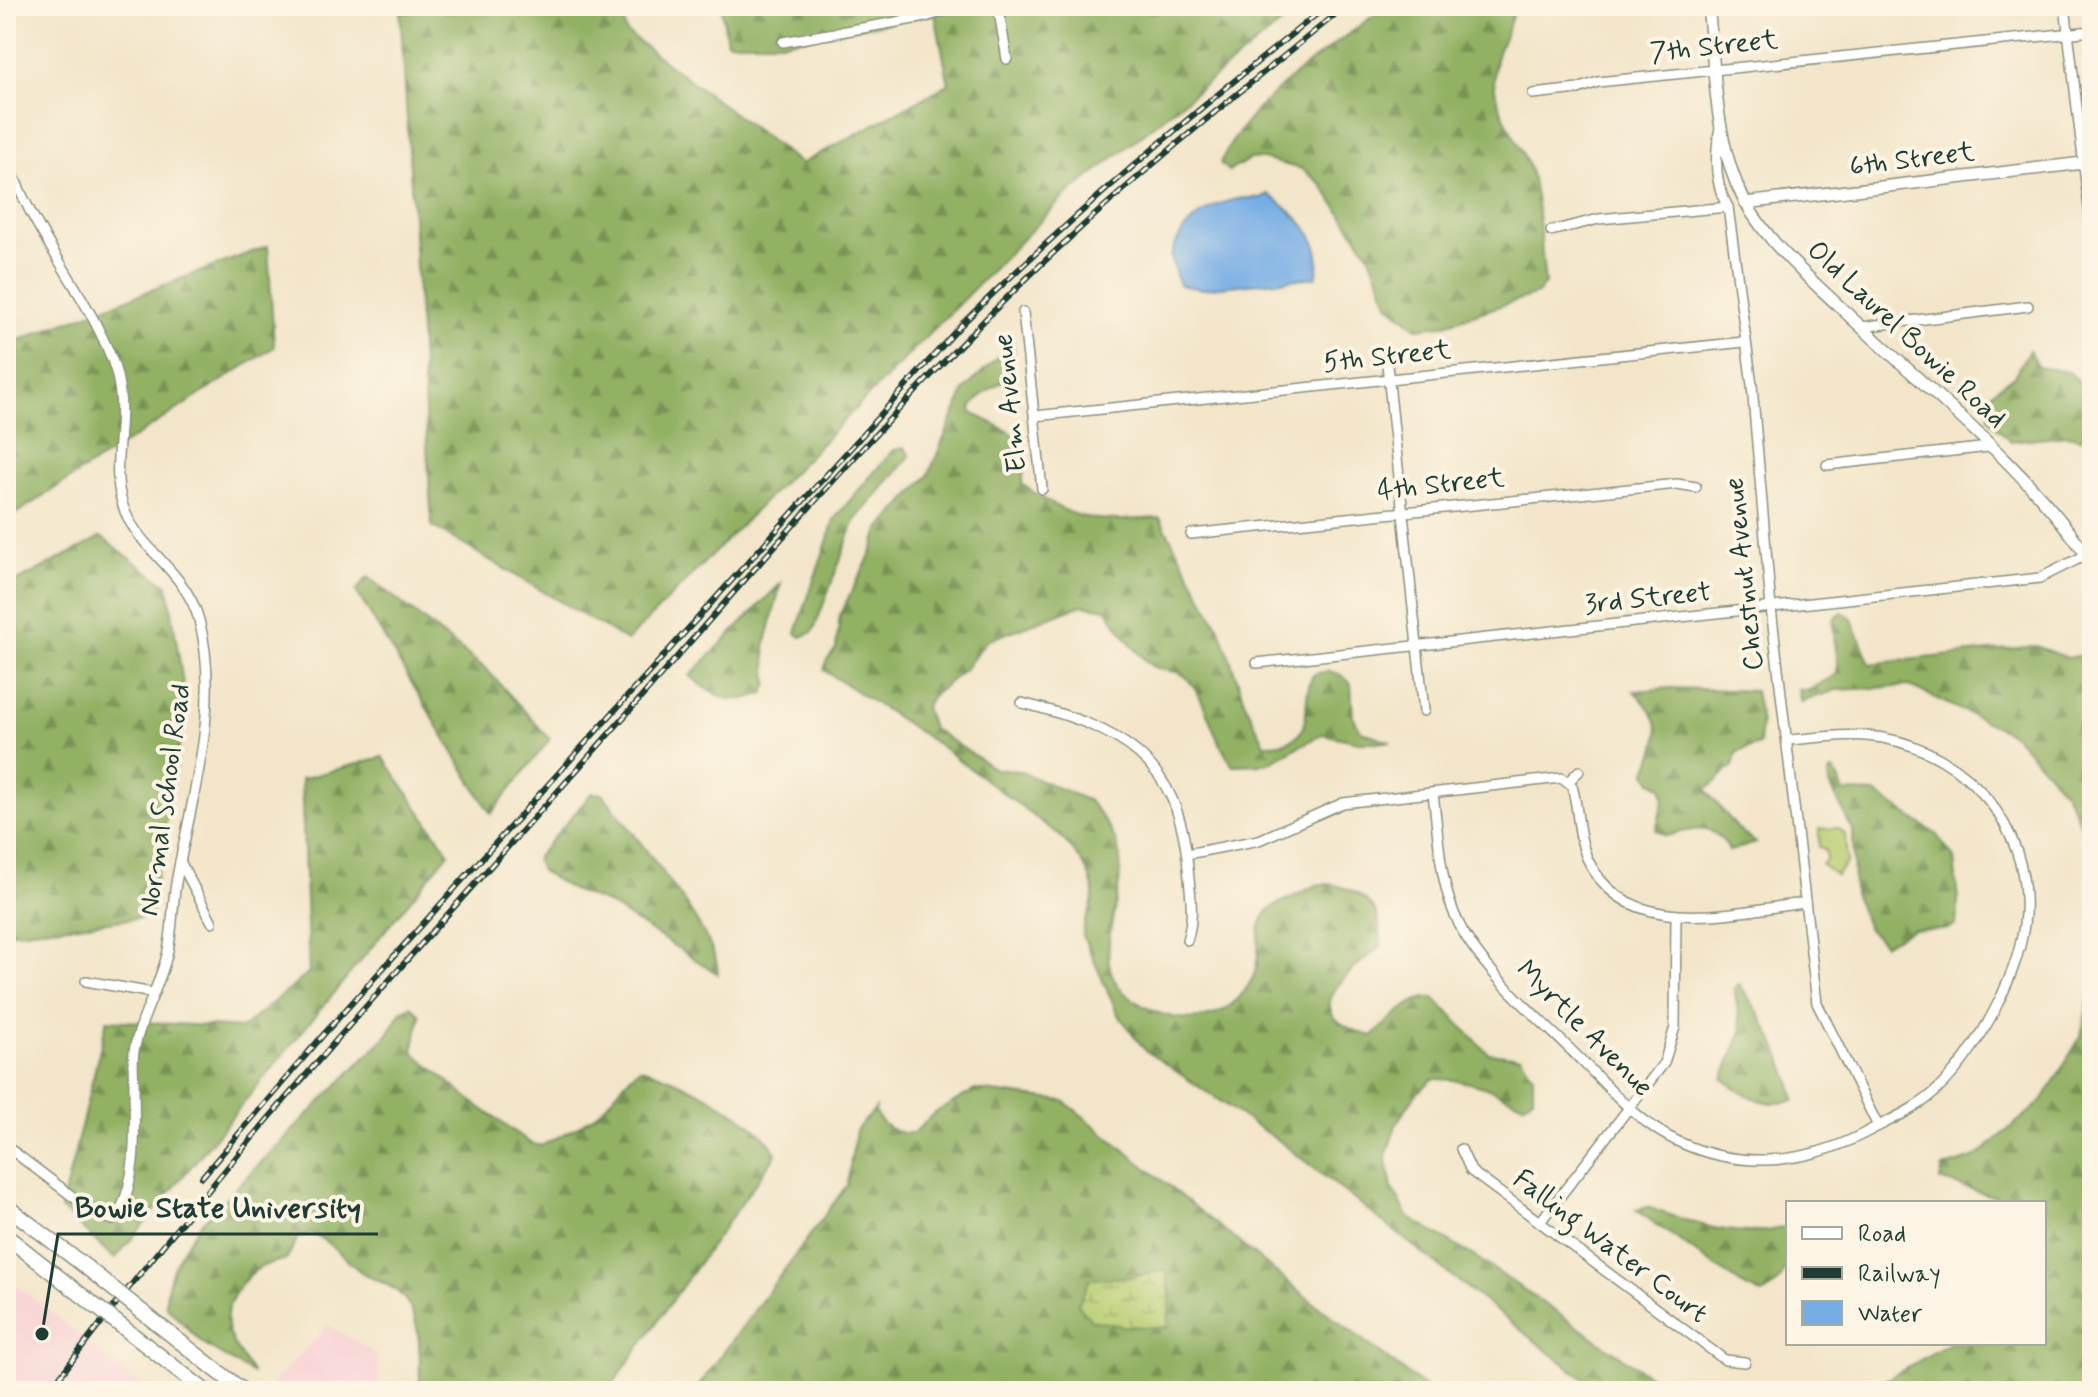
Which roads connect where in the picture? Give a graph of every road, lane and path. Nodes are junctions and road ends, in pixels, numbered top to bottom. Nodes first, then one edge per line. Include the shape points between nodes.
1 (962, 6) edge
2 (998, 6) edge
3 (1708, 6) edge
4 (2065, 6) edge
5 (2092, 31) edge
6 (2068, 33) junction
7 (783, 42) dead end
8 (1007, 59) dead end
9 (1715, 69) junction
10 (1533, 94) dead end
11 (1721, 122) junction
12 (6, 154) edge
13 (2088, 163) edge
14 (1745, 203) junction
15 (1728, 207) junction
16 (1551, 231) dead end
17 (2092, 234) edge
18 (2028, 306) dead end
19 (1023, 312) dead end
20 (1861, 327) junction
21 (1744, 342) junction
22 (1386, 355) dead end
23 (1387, 379) junction
24 (1035, 416) junction
25 (1989, 447) junction
26 (1827, 465) dead end
27 (1696, 487) dead end
28 (1042, 489) dead end
29 (1402, 510) junction
30 (1191, 534) dead end
31 (2089, 559) edge
32 (1771, 608) junction
33 (1416, 647) junction
34 (1257, 663) dead end
35 (1022, 703) dead end
36 (1424, 711) dead end
37 (1788, 740) junction
38 (1579, 771) dead end
39 (1569, 781) junction
40 (1433, 794) junction
41 (1187, 854) junction
42 (180, 861) junction
43 (1805, 903) junction
44 (1676, 917) junction
45 (212, 922) dead end
46 (1187, 940) dead end
47 (86, 981) dead end
48 (153, 993) junction
49 (1628, 1108) junction
50 (1878, 1126) junction
51 (6, 1146) edge
52 (1461, 1149) dead end
53 (6, 1206) edge
54 (1540, 1222) junction
55 (6, 1236) edge
56 (1745, 1362) dead end
57 (205, 1391) edge
58 (243, 1391) edge

1 - 7 street
2 - 8 street
3 - 9 street, Chestnut Avenue
4 - 6 street
5 - 6 street, 7th Street
6 - 9 street, 7th Street
6 - 13 street
9 - 10 street, 7th Street
9 - 11 street, Chestnut Avenue
11 - 14 street, Old Laurel Bowie Road
11 - 15 street, Chestnut Avenue via 1715,150 1721,196
12 - 42 street, Normal School Road via 15,183 112,360 122,391 123,505 133,528 174,570 199,620 206,718
13 - 14 street, 6th Street
13 - 17 street
14 - 20 street, Old Laurel Bowie Road via 1786,254
15 - 16 street via 1599,219
15 - 21 street, Chestnut Avenue
18 - 20 street
19 - 24 street, Elm Avenue
20 - 25 street, Old Laurel Bowie Road
21 - 23 street, 5th Street
21 - 32 street, Chestnut Avenue
22 - 23 street
23 - 24 street, 5th Street
23 - 29 street
24 - 28 street, Elm Avenue
25 - 26 street
25 - 31 street, Old Laurel Bowie Road via 2031,487
27 - 29 street, 4th Street via 1677,484
29 - 30 street, 4th Street
29 - 33 street
31 - 32 street, 3rd Street via 2040,578
32 - 33 street, 3rd Street
32 - 37 street, Chestnut Avenue
33 - 34 street, 3rd Street
33 - 36 street
35 - 41 street via 1108,731 1144,756 1174,802
37 - 43 street, Chestnut Avenue
37 - 50 street, Myrtle Avenue via 1859,735 1914,746 1960,769 1993,805 2018,857 2025,886 2021,943 1973,1047 1937,1091
38 - 39 street
39 - 40 street
39 - 44 street via 1581,841 1596,875 1627,902
40 - 41 street via 1343,803 1259,840
40 - 49 street, Myrtle Avenue via 1444,880 1459,926 1496,972
41 - 46 street via 1193,923
42 - 45 street
42 - 48 street, Normal School Road via 168,954
43 - 44 street
43 - 50 street, Chestnut Avenue via 1817,1003
44 - 49 street via 1672,1041 1651,1083
47 - 48 street
48 - 51 street, Normal School Road via 133,1050 134,1160 124,1203 113,1220 97,1215
49 - 50 street, Myrtle Avenue via 1679,1142 1756,1161 1817,1153
49 - 54 street
52 - 54 street, Falling Water Court via 1471,1171
53 - 58 main road, bridge
54 - 56 street, Falling Water Court via 1725,1360
55 - 57 main road, bridge

